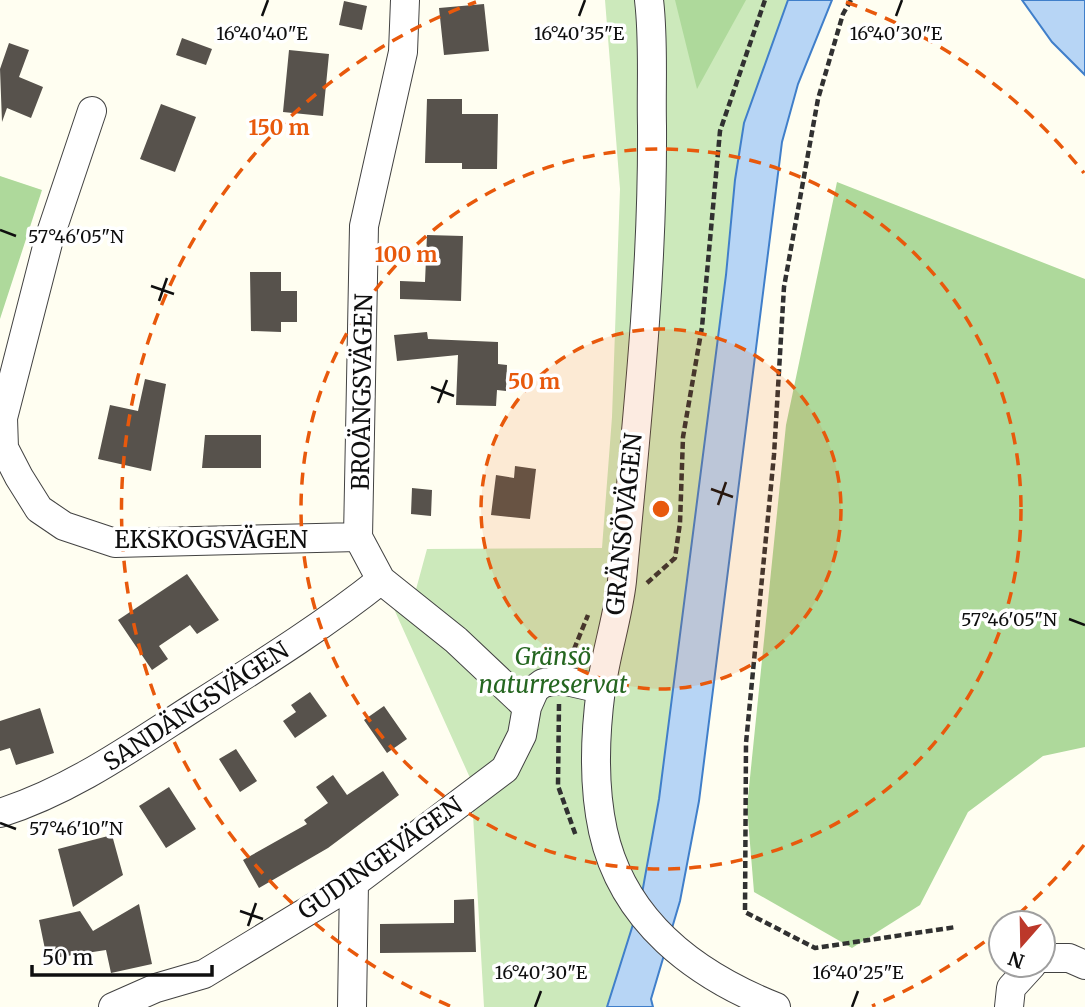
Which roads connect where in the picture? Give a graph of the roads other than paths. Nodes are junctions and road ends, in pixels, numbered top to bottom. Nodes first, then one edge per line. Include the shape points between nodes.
1 (405, 0) edge
2 (649, 0) edge
3 (92, 111) dead end
4 (358, 537) junction
5 (381, 580) junction
6 (601, 689) junction
7 (527, 707) junction
8 (0, 813) edge
9 (354, 883) junction
10 (1057, 958) edge
11 (1085, 965) edge
12 (1019, 979) edge
13 (113, 1007) edge
14 (352, 1007) edge
15 (776, 1007) edge
16 (1009, 1007) edge

1 - 4 street, BROÄNGSVÄGEN via 402,52 364,226
2 - 6 street, GRÄNSÖVÄGEN via 652,223 621,584
3 - 4 street, EKSKOGSVÄGEN via 49,239 3,418 4,448 38,509 64,526 115,543
4 - 5 street
5 - 7 street via 456,640
5 - 8 street, SANDÄNGSVÄGEN via 333,619 88,775 40,800
6 - 7 street, GUDINGEVÄGEN via 562,680 543,683
6 - 15 street, GRÄNSÖVÄGEN via 599,811 611,854 636,905 695,967
7 - 9 street, GUDINGEVÄGEN via 522,734 505,769
9 - 13 street, GUDINGEVÄGEN via 204,974
9 - 14 street
10 - 11 street
12 - 16 street via 1011,988

